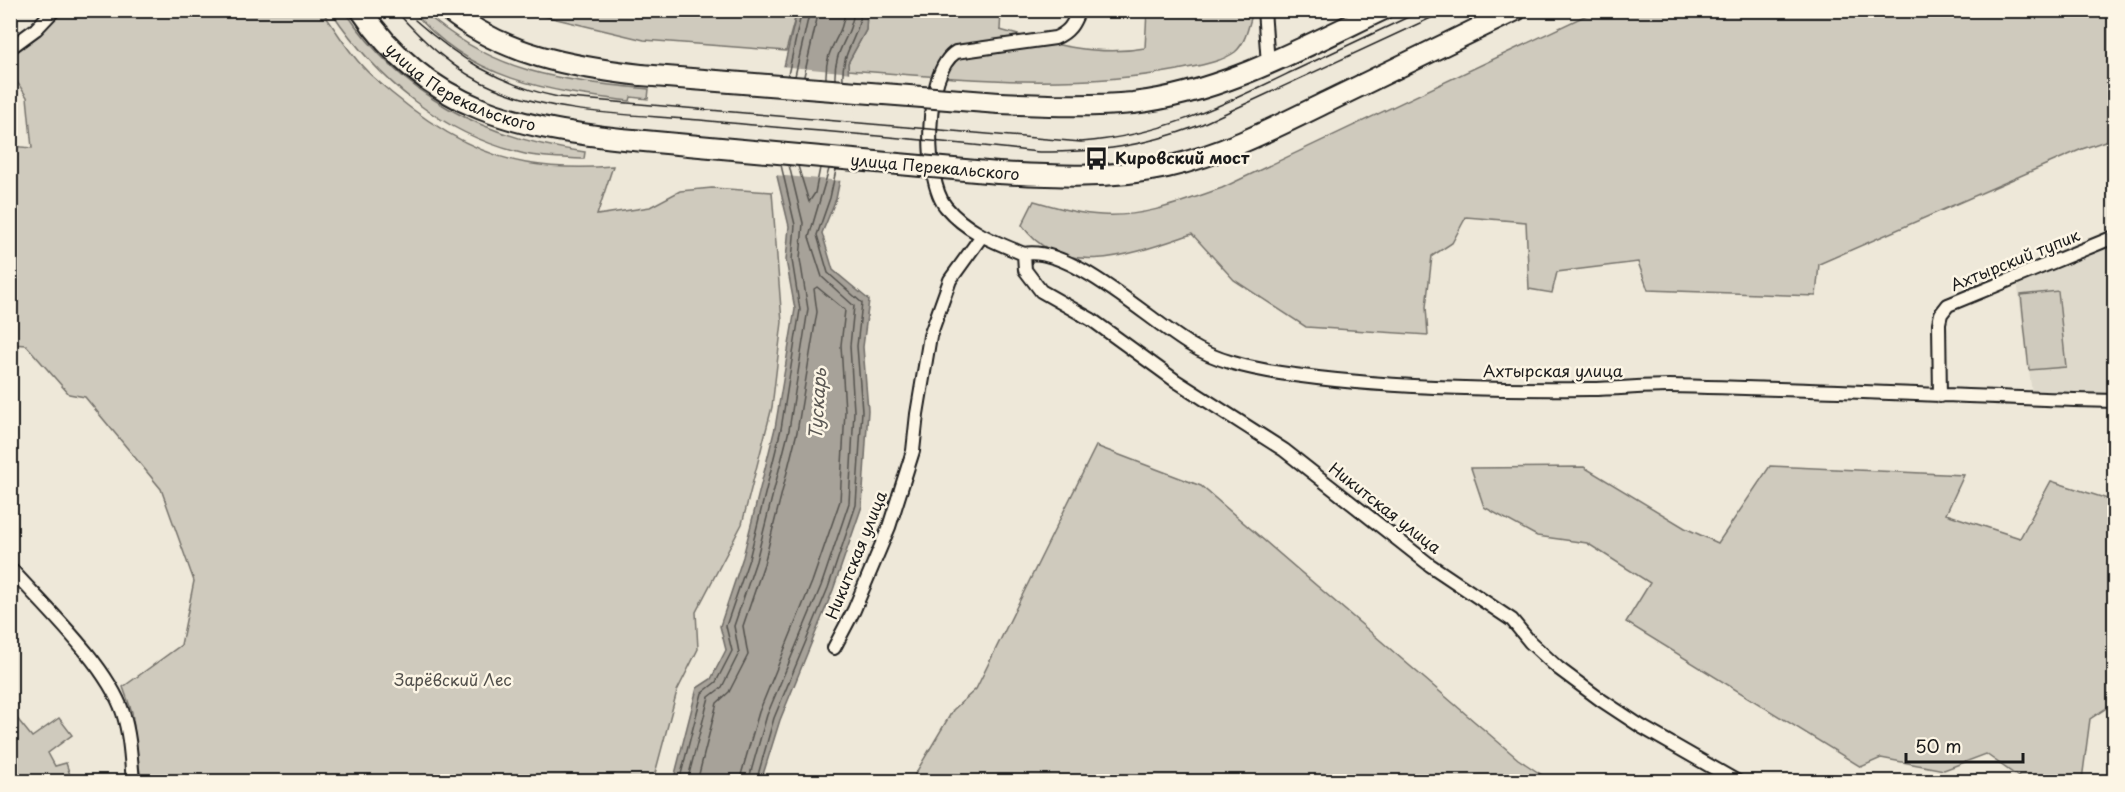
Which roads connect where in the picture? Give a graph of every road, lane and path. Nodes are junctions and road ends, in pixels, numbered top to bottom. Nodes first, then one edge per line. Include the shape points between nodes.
1 (54, 10) edge
2 (361, 10) edge
3 (448, 10) edge
4 (1079, 10) edge
5 (1264, 10) edge
6 (1382, 10) edge
7 (1516, 10) edge
8 (10, 48) edge
9 (1268, 64) junction
10 (981, 237) junction
11 (2115, 237) edge
12 (1024, 254) junction
13 (1940, 396) junction
14 (2115, 402) edge
15 (10, 568) edge
16 (834, 648) dead end
17 (133, 782) edge
18 (1738, 782) edge

1 - 8 street
2 - 7 main road, улица Перекальского, bridge via 382,38 413,68 469,105 532,127 633,140 1063,176 1126,174 1202,157 1258,136
3 - 9 main road, bridge via 489,38 556,62 641,75 999,104 1069,106 1134,102 1219,83
4 - 10 street, Ахтырская улица via 1074,25 1055,38 956,52 947,57 939,70 931,115 938,194 960,222
5 - 9 street
6 - 9 main road
10 - 12 street, Ахтырская улица
10 - 16 street, Никитская улица via 950,280 942,302 930,336 914,451 889,527
11 - 13 street, Ахтырский тупик via 1948,305 1940,323
12 - 13 street, Ахтырская улица via 1043,253 1085,271 1190,345 1211,355 1315,378 1427,386 1665,386
12 - 18 street, Никитская улица via 1025,270 1041,291 1092,320 1176,381 1284,450 1430,565 1512,620 1558,668 1601,700
13 - 14 street, Ахтырская улица
15 - 17 street via 112,689 123,713

